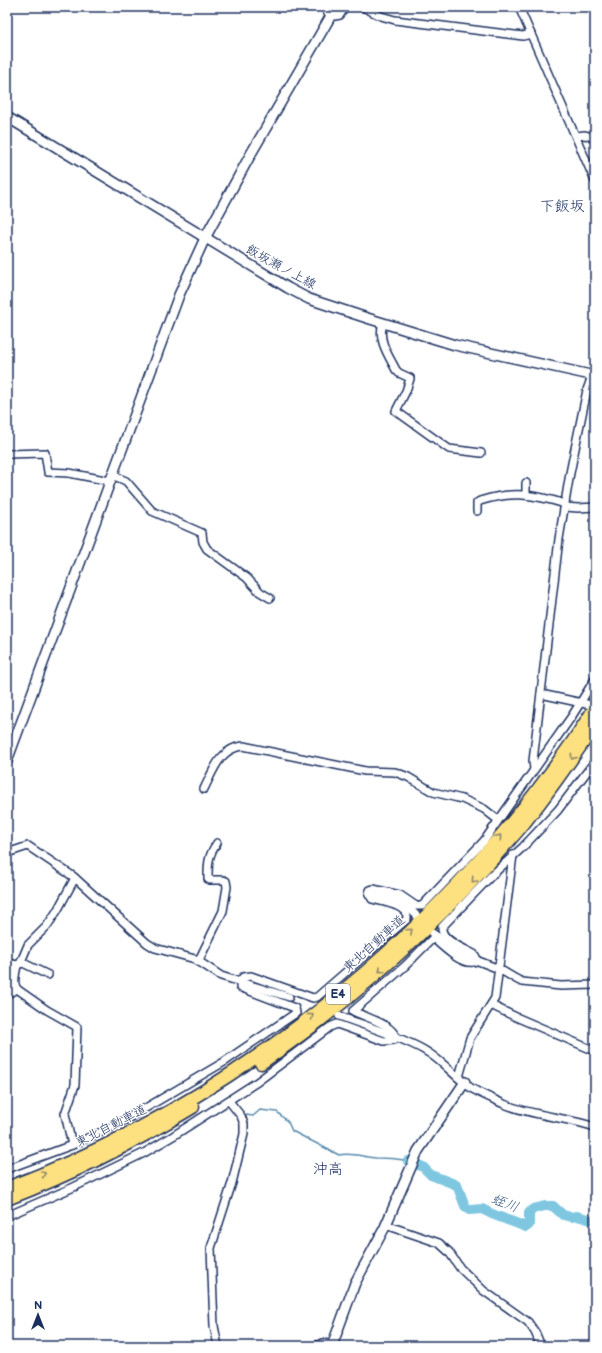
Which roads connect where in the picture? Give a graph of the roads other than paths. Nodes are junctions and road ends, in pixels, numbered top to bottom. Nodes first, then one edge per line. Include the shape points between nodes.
1 (345, 7) edge
2 (363, 7) edge
3 (519, 7) edge
4 (331, 10) edge
5 (531, 34) junction
6 (7, 117) edge
7 (576, 136) junction
8 (595, 138) edge
9 (595, 181) edge
10 (205, 238) junction
11 (384, 323) junction
12 (594, 376) edge
13 (481, 453) dead end
14 (7, 454) edge
15 (111, 478) junction
16 (526, 483) dead end
17 (526, 494) junction
18 (565, 506) junction
19 (595, 507) edge
20 (476, 511) dead end
21 (270, 598) dead end
22 (595, 679) edge
23 (541, 694) junction
24 (580, 702) junction
25 (593, 706) edge
26 (595, 725) edge
27 (10, 744) edge
28 (7, 761) edge
29 (595, 761) edge
30 (534, 769) junction
31 (204, 789) dead end
32 (498, 820) junction
33 (217, 843) dead end
34 (7, 853) edge
35 (514, 855) junction
36 (75, 878) junction
37 (369, 893) junction
38 (417, 916) dead end
39 (432, 932) dead end
40 (475, 960) junction
41 (198, 962) junction
42 (7, 963) edge
43 (19, 964) junction
44 (499, 969) junction
45 (48, 975) dead end
46 (240, 981) junction
47 (595, 985) edge
48 (17, 989) junction
49 (7, 994) edge
50 (288, 997) dead end
51 (491, 1005) junction
52 (339, 1016) dead end
53 (396, 1038) junction
54 (595, 1051) edge
55 (462, 1080) junction
56 (229, 1101) junction
57 (595, 1127) edge
58 (72, 1145) junction
59 (7, 1169) edge
60 (7, 1188) edge
61 (7, 1199) edge
62 (7, 1216) edge
63 (386, 1225) junction
64 (333, 1345) edge
65 (218, 1346) edge
66 (315, 1346) edge
67 (541, 1346) edge

1 - 4 street via 339,16 335,16
2 - 5 street via 395,20 523,36
3 - 5 street
4 - 10 street
5 - 7 street
6 - 10 street, 飯坂瀬ノ上線
7 - 8 street
7 - 9 street
10 - 11 street, 飯坂瀬ノ上線 via 309,299
10 - 15 street via 179,295
11 - 12 street, 飯坂瀬ノ上線 via 455,345
11 - 13 street via 382,343 396,370 410,378 396,411 449,449
12 - 18 street via 587,390
14 - 15 street via 45,454 48,472
15 - 21 street via 126,481 156,513 202,532 207,549
15 - 27 street
16 - 17 street
17 - 18 street
17 - 20 street via 501,495 480,501 477,503
18 - 19 street
18 - 23 street
22 - 24 street
23 - 24 street
23 - 30 street
24 - 25 street
24 - 30 street
60 -> 25 highway, 東北自動車道 / E4 via 117,1140 194,1097 268,1048 331,1000 388,951 448,894 474,865 519,814 557,764
26 -> 61 highway, 東北自動車道 / E4 via 540,802 488,864 423,932 337,1007 274,1054 165,1124 103,1157
27 - 28 street
29 - 35 street via 558,810
30 - 32 street
31 - 32 street via 223,755 243,746 365,771 395,772 433,792 462,799 484,809
32 - 37 street via 484,841 422,906 416,906 404,896 397,894 373,889
33 - 41 street via 208,859 208,879 226,881 223,911
34 - 36 street via 28,846
35 - 40 street via 442,927 444,935 474,954
35 - 44 street
36 - 41 street via 147,943
36 - 43 street via 57,911 47,926 28,945
37 - 38 street via 399,900
37 - 46 street via 372,899 400,908 407,914 407,920 317,997 313,998 251,976 244,976
39 - 40 street
40 - 44 street
40 - 53 street via 470,963 462,960 433,938 353,1011 387,1027 394,1032
41 - 46 street via 221,976
42 - 43 street
43 - 45 street
43 - 48 street via 14,982
44 - 47 street via 516,979 534,984
44 - 51 street via 495,998
46 - 50 street
46 - 58 street via 242,988 292,1006 296,1013 189,1083 108,1129
48 - 49 street
48 - 58 street via 77,1027 75,1085 65,1114
51 - 54 street
51 - 55 street via 470,1038
52 - 53 street
53 - 55 street via 425,1050
53 - 56 street via 384,1041 336,1024
55 - 57 street via 470,1087 506,1105
55 - 63 street via 418,1151
56 - 62 street via 144,1153
56 - 65 street via 241,1116 244,1134 212,1248 214,1326
58 - 59 street
63 - 64 street via 355,1283
63 - 67 street via 444,1246 460,1268 484,1291 528,1322
64 - 66 street

